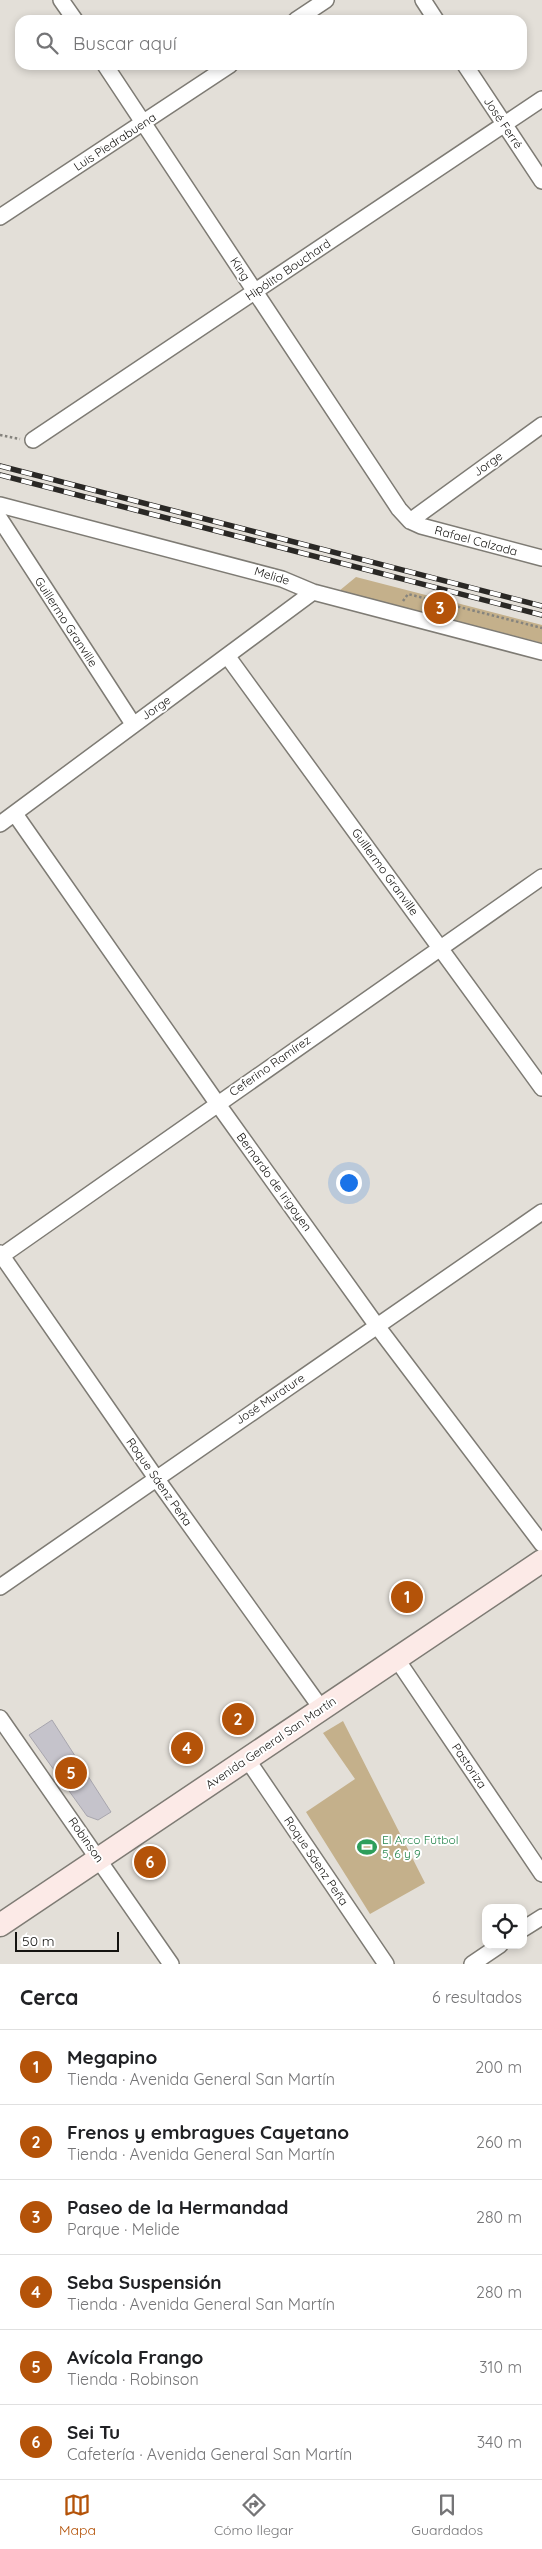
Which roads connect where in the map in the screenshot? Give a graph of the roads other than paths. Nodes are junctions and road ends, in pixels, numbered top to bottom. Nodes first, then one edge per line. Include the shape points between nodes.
1 (61, 0) edge
2 (326, 0) edge
3 (423, 0) edge
4 (72, 15) edge
5 (304, 15) edge
6 (433, 15) edge
7 (108, 70) edge
8 (223, 70) edge
9 (468, 70) edge
10 (542, 99) edge
11 (144, 123) junction
12 (504, 125) junction
13 (542, 181) edge
14 (0, 217) edge
15 (256, 292) junction
16 (542, 425) edge
17 (33, 440) road end
18 (0, 505) edge
19 (0, 519) edge
20 (410, 521) junction
21 (542, 558) edge
22 (313, 592) junction
23 (542, 652) edge
24 (228, 657) junction
25 (133, 724) junction
26 (15, 814) junction
27 (0, 824) edge
28 (542, 877) edge
29 (440, 948) junction
30 (542, 1088) edge
31 (217, 1103) junction
32 (542, 1212) edge
33 (1, 1255) edge
34 (377, 1326) junction
35 (156, 1478) junction
36 (542, 1544) edge
37 (542, 1561) edge
38 (0, 1587) edge
39 (396, 1658) junction
40 (321, 1708) junction
41 (0, 1718) edge
42 (247, 1759) junction
43 (99, 1858) junction
44 (542, 1874) edge
45 (542, 1916) edge
46 (0, 1925) edge
47 (527, 1926) edge
48 (494, 1949) edge
49 (171, 1964) edge
50 (386, 1964) edge
51 (472, 1964) edge

1 - 4 street
2 - 5 street
3 - 6 street
7 - 11 street, King
8 - 11 street, Luis Piedrabuena
9 - 12 street, José Ferré
10 - 12 street, Hipólito Bouchard
11 - 14 street, Luis Piedrabuena
11 - 15 street, King
12 - 13 street, José Ferré
12 - 15 street, Hipólito Bouchard
15 - 17 street, Hipólito Bouchard
15 - 20 street, King
16 - 20 street, Jorge
18 - 22 street, Melide via 282,578
19 - 25 street, Guillermo Granville
20 - 21 street, Rafael Calzada
22 - 23 street, Melide
22 - 24 street, Jorge
24 - 25 street, Jorge
24 - 29 street, Guillermo Granville
25 - 26 street, Jorge
26 - 27 street, Jorge
26 - 31 street, Bernardo de Irigoyen
28 - 29 street, Ceferino Ramírez
29 - 30 street, Guillermo Granville
29 - 31 street, Ceferino Ramírez
31 - 33 street, Ceferino Ramírez
31 - 34 street, Bernardo de Irigoyen
32 - 34 street, José Murature
33 - 35 street, Roque Sáenz Peña
34 - 35 street, José Murature
34 - 36 street, Bernardo de Irigoyen
35 - 38 street, José Murature
35 - 40 street, Roque Sáenz Peña
37 - 39 main road, Avenida General San Martín
39 - 40 main road, Avenida General San Martín
39 - 44 street, Pastoriza
40 - 42 main road, Avenida General San Martín
41 - 43 street, Robinson
42 - 43 main road, Avenida General San Martín
42 - 50 street, Roque Sáenz Peña
43 - 46 main road, Avenida General San Martín
43 - 49 street, Robinson
45 - 47 street
48 - 51 street

